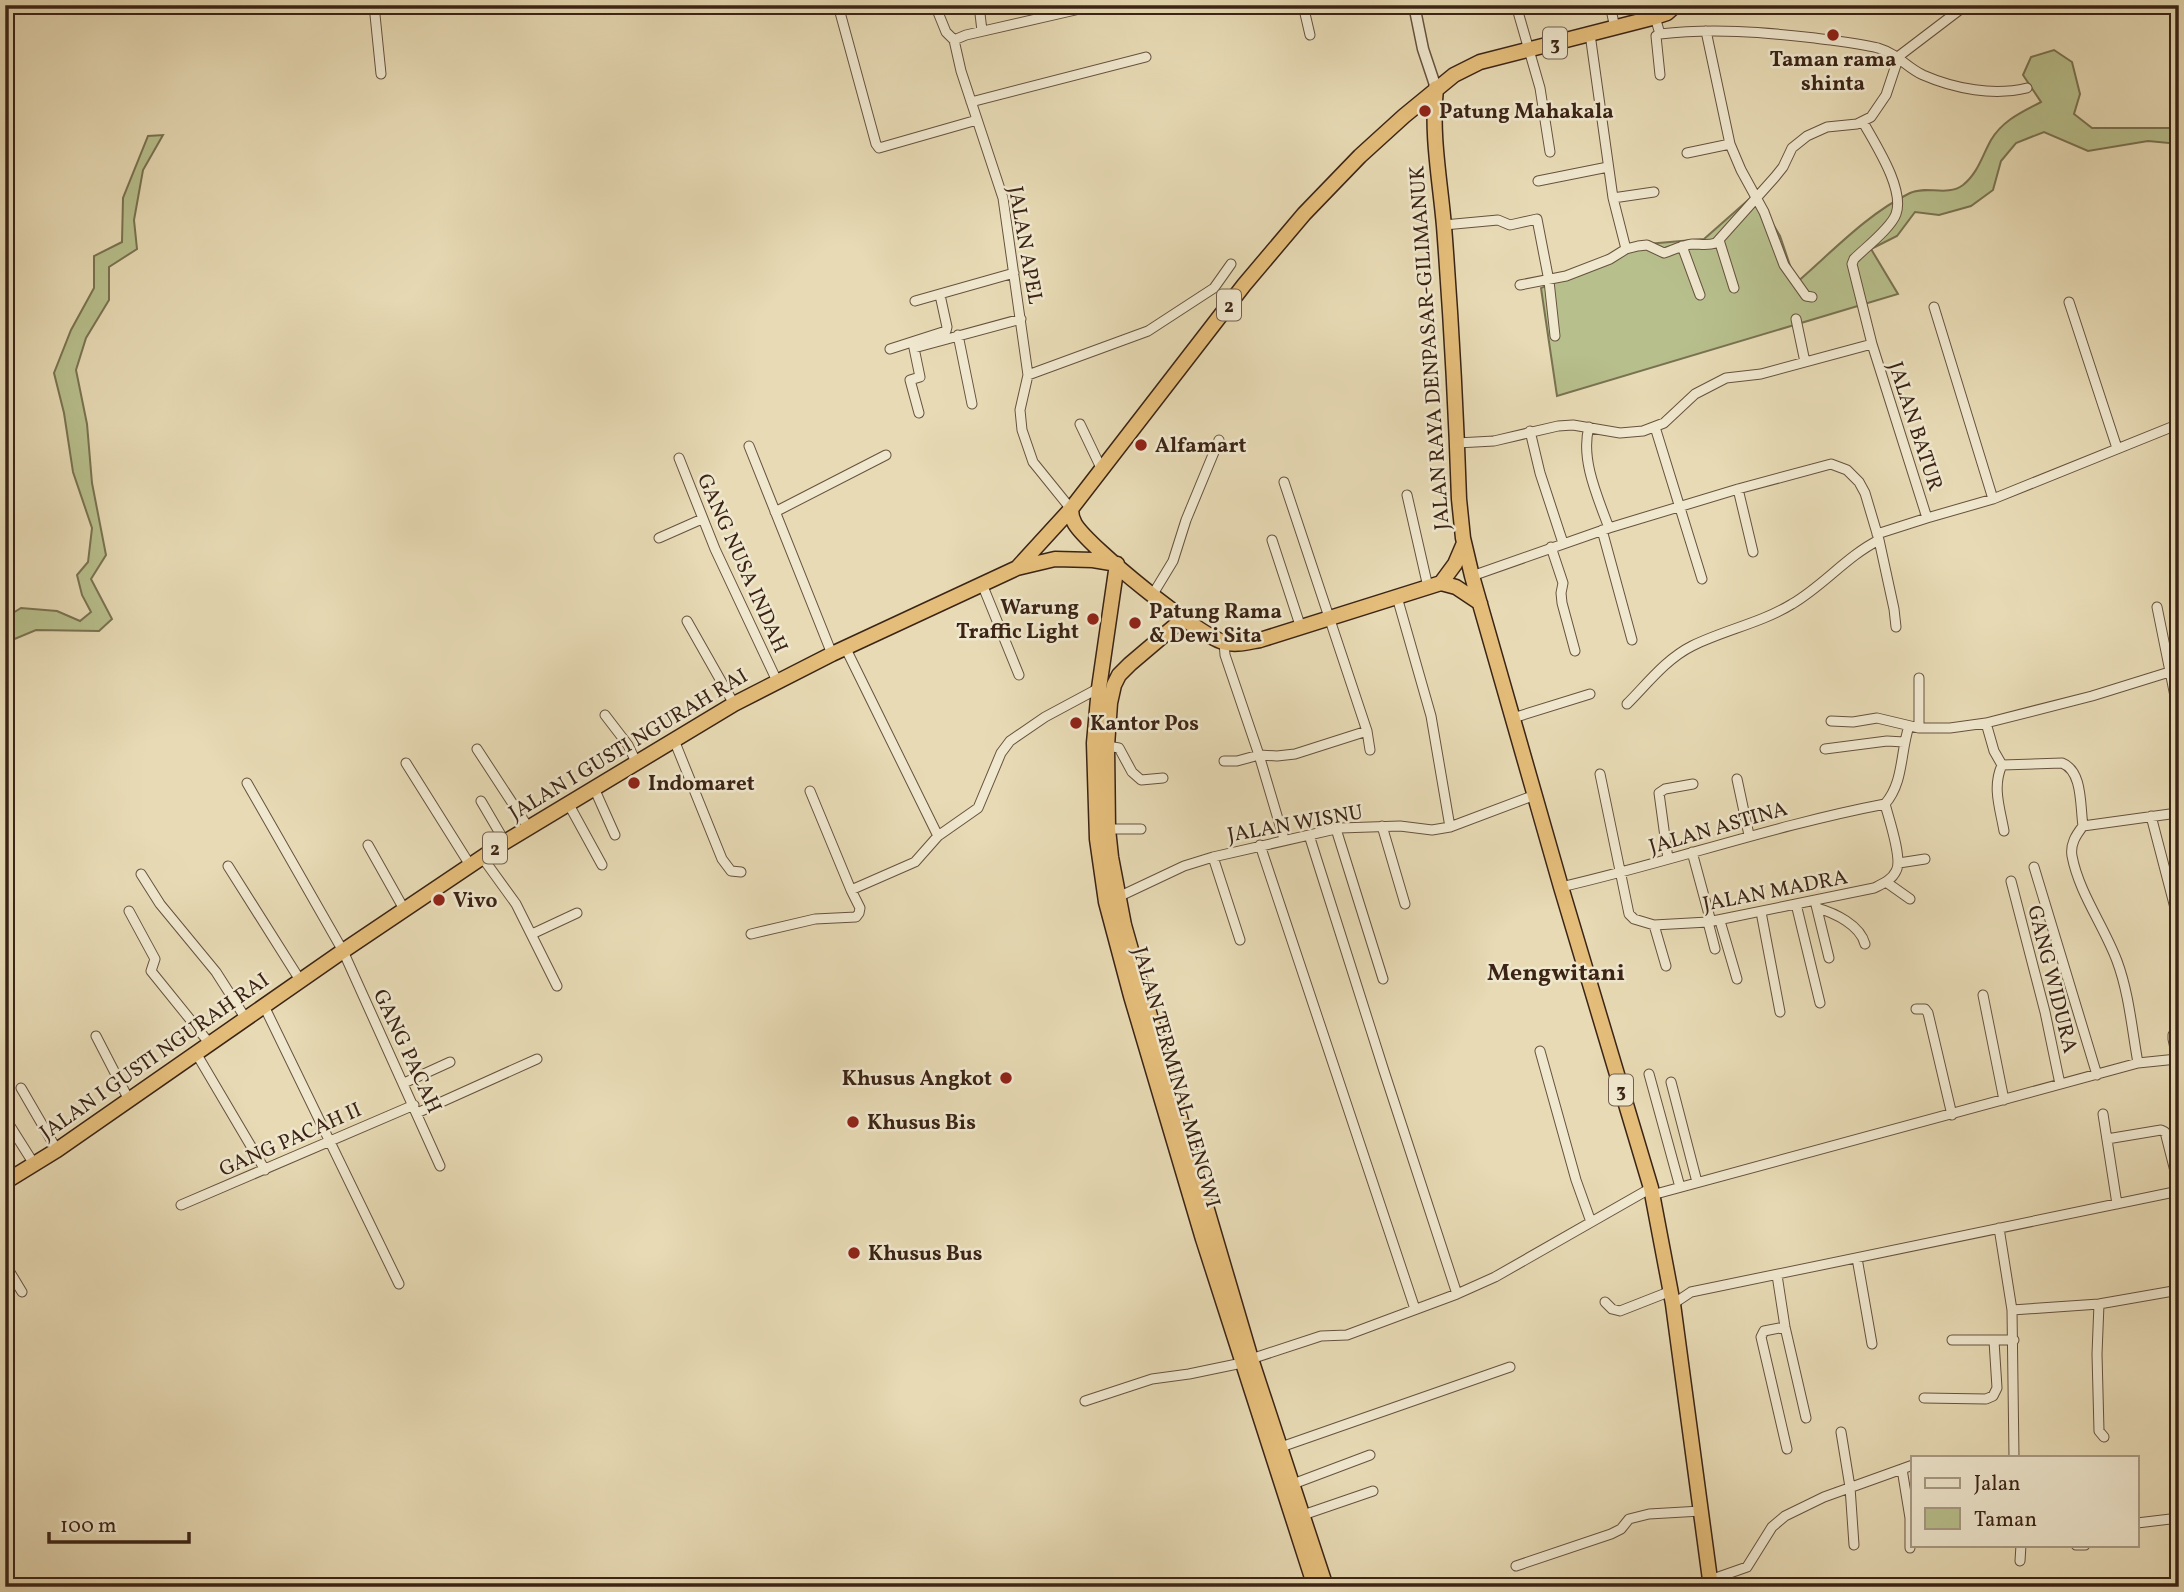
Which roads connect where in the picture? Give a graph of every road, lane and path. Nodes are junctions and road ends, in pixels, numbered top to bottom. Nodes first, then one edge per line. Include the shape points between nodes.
1 (374, 5) edge
2 (838, 5) edge
3 (935, 5) edge
4 (979, 5) edge
5 (1097, 5) edge
6 (1303, 5) edge
7 (1414, 5) edge
8 (1516, 5) edge
9 (1610, 5) edge
10 (1676, 5) edge
11 (1966, 5) edge
12 (2165, 5) edge
13 (1067, 9) edge
14 (2179, 9) edge
15 (1652, 14) edge
16 (1615, 28) junction
17 (982, 31) junction
18 (1706, 31) junction
19 (1590, 34) junction
20 (1660, 34) junction
21 (1310, 35) dead end
22 (954, 40) junction
23 (1530, 49) junction
24 (1146, 57) dead end
25 (1899, 57) junction
26 (382, 74) dead end
27 (1660, 75) dead end
28 (1436, 88) junction
29 (2027, 88) dead end
30 (971, 102) junction
31 (1404, 116) junction
32 (977, 120) junction
33 (1863, 122) junction
34 (1435, 141) junction
35 (1731, 144) junction
36 (1550, 152) dead end
37 (1687, 153) dead end
38 (1608, 167) junction
39 (1538, 181) dead end
40 (1654, 192) dead end
41 (1613, 198) junction
42 (1756, 199) junction
43 (1444, 225) junction
44 (1719, 240) junction
45 (1682, 246) junction
46 (1626, 249) junction
47 (1231, 264) dead end
48 (1014, 273) junction
49 (1549, 281) junction
50 (1520, 285) dead end
51 (1734, 288) dead end
52 (940, 295) junction
53 (1700, 295) dead end
54 (1812, 298) dead end
55 (915, 301) dead end
56 (2069, 302) dead end
57 (1934, 307) dead end
58 (1021, 319) junction
59 (1796, 320) dead end
60 (958, 335) junction
61 (1555, 336) dead end
62 (1872, 344) junction
63 (890, 349) dead end
64 (1805, 362) junction
65 (1028, 375) junction
66 (972, 404) dead end
67 (919, 413) dead end
68 (1080, 424) dead end
69 (2179, 424) edge
70 (1589, 427) junction
71 (1655, 427) junction
72 (1531, 431) junction
73 (1219, 440) dead end
74 (1457, 443) junction
75 (748, 446) dead end
76 (2117, 448) junction
77 (886, 454) dead end
78 (679, 458) dead end
79 (1102, 470) junction
80 (1283, 482) dead end
81 (1738, 489) junction
82 (1406, 495) dead end
83 (1993, 499) junction
84 (1681, 507) junction
85 (1071, 509) junction
86 (775, 512) junction
87 (1927, 518) junction
88 (702, 519) junction
89 (1606, 529) junction
90 (1878, 537) junction
91 (659, 538) dead end
92 (1272, 540) dead end
93 (1464, 543) junction
94 (1563, 543) junction
95 (1550, 547) junction
96 (1754, 552) dead end
97 (1117, 564) junction
98 (1017, 568) junction
99 (1472, 576) junction
100 (1702, 579) dead end
101 (982, 584) junction
102 (1435, 585) junction
103 (1153, 594) junction
104 (1392, 595) junction
105 (1480, 603) junction
106 (2157, 607) dead end
107 (1183, 619) junction
108 (1330, 619) junction
109 (687, 621) dead end
110 (1896, 627) dead end
111 (1301, 628) junction
112 (1632, 640) dead end
113 (1224, 642) junction
114 (839, 650) junction
115 (1575, 651) dead end
116 (2174, 670) edge
117 (1019, 675) dead end
118 (1919, 677) dead end
119 (777, 681) junction
120 (1099, 688) junction
121 (1590, 694) dead end
122 (734, 704) junction
123 (1627, 704) dead end
124 (605, 715) dead end
125 (2179, 716) edge
126 (1513, 718) junction
127 (1832, 721) dead end
128 (1986, 723) junction
129 (1914, 727) junction
130 (1367, 731) junction
131 (674, 740) junction
132 (1903, 742) junction
133 (1100, 745) junction
134 (477, 749) dead end
135 (1825, 749) dead end
136 (1370, 750) dead end
137 (1259, 755) junction
138 (1224, 761) dead end
139 (636, 762) junction
140 (406, 763) dead end
141 (2002, 765) junction
142 (1600, 774) dead end
143 (1163, 778) dead end
144 (1737, 779) dead end
145 (247, 783) dead end
146 (1693, 784) dead end
147 (594, 788) junction
148 (810, 791) dead end
149 (1535, 795) junction
150 (481, 801) dead end
151 (568, 803) junction
152 (1885, 804) junction
153 (2179, 814) edge
154 (2151, 816) junction
155 (1382, 826) junction
156 (2083, 826) junction
157 (528, 827) junction
158 (1450, 827) junction
159 (1108, 829) junction
160 (1141, 829) dead end
161 (1336, 829) junction
162 (2004, 831) dead end
163 (615, 835) dead end
164 (1309, 835) junction
165 (1749, 835) junction
166 (938, 836) junction
167 (1284, 839) junction
168 (505, 842) junction
169 (368, 845) dead end
170 (1260, 845) junction
171 (1692, 852) junction
172 (1213, 857) junction
173 (1668, 859) junction
174 (1925, 859) dead end
175 (476, 861) junction
176 (1899, 863) junction
177 (602, 864) dead end
178 (228, 866) dead end
179 (2034, 867) dead end
180 (741, 872) dead end
181 (1620, 873) junction
182 (141, 874) dead end
183 (2011, 881) dead end
184 (1886, 882) junction
185 (1561, 887) junction
186 (851, 890) junction
187 (1910, 899) dead end
188 (1112, 900) junction
189 (1405, 904) dead end
190 (1796, 904) junction
191 (1815, 904) junction
192 (404, 909) junction
193 (129, 911) dead end
194 (1760, 912) junction
195 (577, 913) dead end
196 (1713, 921) junction
197 (2179, 923) edge
198 (1654, 925) junction
199 (532, 934) junction
200 (751, 934) dead end
201 (1240, 940) dead end
202 (1865, 944) dead end
203 (1715, 949) dead end
204 (342, 951) junction
205 (1829, 958) dead end
206 (1666, 966) dead end
207 (1383, 979) dead end
208 (1737, 979) dead end
209 (300, 980) junction
210 (557, 986) dead end
211 (1983, 995) dead end
212 (1820, 1003) dead end
213 (264, 1006) junction
214 (1916, 1009) dead end
215 (1780, 1012) dead end
216 (246, 1019) junction
217 (2179, 1033) edge
218 (96, 1036) dead end
219 (210, 1044) junction
220 (1540, 1051) dead end
221 (196, 1054) junction
222 (537, 1059) dead end
223 (450, 1062) dead end
224 (2178, 1062) edge
225 (2138, 1063) junction
226 (1649, 1074) dead end
227 (2097, 1075) junction
228 (404, 1083) junction
229 (1671, 1083) dead end
230 (2060, 1084) junction
231 (21, 1088) dead end
232 (129, 1100) junction
233 (2004, 1100) junction
234 (416, 1109) junction
235 (2103, 1114) dead end
236 (1952, 1115) junction
237 (5, 1118) edge
238 (2107, 1139) junction
239 (330, 1142) junction
240 (57, 1150) junction
241 (34, 1164) junction
242 (440, 1166) dead end
243 (265, 1170) junction
244 (5, 1182) edge
245 (1697, 1182) junction
246 (1680, 1187) junction
247 (2179, 1189) edge
248 (1652, 1191) junction
249 (2117, 1204) junction
250 (181, 1205) dead end
251 (1591, 1222) junction
252 (2000, 1228) junction
253 (1857, 1258) junction
254 (5, 1264) edge
255 (1777, 1275) junction
256 (399, 1284) dead end
257 (2179, 1290) edge
258 (22, 1292) dead end
259 (1691, 1292) junction
260 (1671, 1293) junction
261 (1457, 1294) junction
262 (1605, 1302) dead end
263 (2099, 1304) junction
264 (1415, 1309) junction
265 (2012, 1310) junction
266 (1785, 1327) junction
267 (1952, 1340) dead end
268 (1994, 1340) junction
269 (2014, 1340) junction
270 (1872, 1344) dead end
271 (1246, 1361) junction
272 (1510, 1367) dead end
273 (1924, 1398) dead end
274 (1085, 1401) dead end
275 (1806, 1418) dead end
276 (1841, 1432) dead end
277 (2104, 1437) dead end
278 (1280, 1447) junction
279 (1787, 1449) dead end
280 (1370, 1455) dead end
281 (2014, 1456) edge
282 (1911, 1466) edge
283 (1902, 1469) junction
284 (1293, 1484) junction
285 (1850, 1487) junction
286 (1373, 1491) dead end
287 (1701, 1511) junction
288 (1303, 1515) junction
289 (2179, 1518) edge
290 (2138, 1523) edge
291 (1854, 1545) dead end
292 (2021, 1546) edge
293 (1910, 1548) dead end
294 (2020, 1561) dead end
295 (1516, 1566) dead end
296 (1711, 1583) edge
297 (1315, 1587) edge
298 (1326, 1587) edge

1 - 26 street
2 - 32 street via 879,148
3 - 22 street, JALAN APEL
4 - 17 street
5 - 13 street
6 - 21 street
7 - 28 street
8 - 23 street
9 - 16 street
10 - 15 highway, 3
11 - 25 street
12 - 14 street
13 - 17 street
15 - 16 highway, 3
15 - 20 street
16 - 19 highway, 3
17 - 22 street
18 - 20 street
18 - 25 street via 1764,32 1860,44
18 - 35 street
19 - 23 highway, 3
19 - 38 street
20 - 27 street via 1656,44
22 - 30 street, JALAN APEL
23 - 28 highway, 3 via 1467,67
23 - 36 street
24 - 30 street
25 - 29 street via 1924,75 1984,92
25 - 33 street via 1881,105
28 - 31 highway, 3
28 - 34 highway, JALAN RAYA DENPASAR-GILIMANUK
30 - 32 street, JALAN APEL
31 - 34 highway via 1424,122
31 - 79 highway, 2 via 1304,214
32 - 48 street, JALAN APEL via 1003,198
33 - 42 street via 1827,127 1797,142
33 - 62 street via 1897,197 1891,223 1852,264
34 - 43 highway, JALAN RAYA DENPASAR-GILIMANUK
35 - 37 street
35 - 42 street
38 - 39 street
38 - 41 street
40 - 41 street
41 - 46 street
42 - 44 street
42 - 54 street via 1784,265
43 - 49 street via 1498,219 1510,225 1537,219
43 - 74 highway, JALAN RAYA DENPASAR-GILIMANUK
44 - 45 street
44 - 51 street
45 - 46 street via 1661,253 1647,245
45 - 53 street
46 - 49 street via 1610,260
47 - 65 street via 1214,288 1148,331
48 - 52 street
48 - 58 street, JALAN APEL
49 - 50 street
49 - 61 street
52 - 55 street
52 - 63 street via 946,331
56 - 76 street
57 - 83 street
58 - 60 street
58 - 65 street, JALAN APEL
59 - 64 street
60 - 66 street
60 - 67 street via 914,348 920,377 910,380
62 - 64 street, JALAN BATUR
62 - 87 street, JALAN BATUR
64 - 71 street, JALAN BATUR via 1715,383
65 - 85 street, JALAN APEL via 1020,410 1023,435 1033,462
68 - 79 street
69 - 76 street, JALAN BATUR
70 - 71 street via 1631,433
70 - 72 street
70 - 89 street via 1588,454
71 - 84 street
72 - 74 street via 1494,441
72 - 94 street
73 - 103 street via 1173,561
74 - 93 highway, JALAN RAYA DENPASAR-GILIMANUK
75 - 86 street
76 - 83 street, JALAN BATUR
77 - 86 street
78 - 88 street, GANG NUSA INDAH
79 - 85 highway, 2
80 - 108 street
81 - 84 street
81 - 90 street via 1838,465 1859,482
81 - 96 street
82 - 102 street
83 - 87 street, JALAN BATUR
84 - 89 street
84 - 100 street
85 - 97 highway via 1083,534
85 - 98 highway, 2
86 - 114 street
87 - 90 street
88 - 91 street
88 - 119 street, GANG NUSA INDAH
89 - 94 street
89 - 112 street
90 - 110 street
90 - 123 street via 1790,606 1690,647
92 - 111 street
93 - 99 highway, JALAN RAYA DENPASAR-GILIMANUK / 3
93 - 102 highway via 1455,564
94 - 95 street
95 - 99 street
95 - 115 street via 1563,583 1562,603
97 - 98 highway, 2 via 1055,559
97 - 103 highway
97 - 120 highway, JALAN TERMINAL MENGWI
98 - 101 highway, JALAN I GUSTI NGURAH RAI / 2
99 - 105 highway, JALAN RAYA DENPASAR-GILIMANUK / 3
101 - 114 highway, JALAN I GUSTI NGURAH RAI / 2
101 - 117 street
102 - 104 highway
102 - 105 highway via 1462,590
103 - 107 highway
104 - 108 highway
104 - 158 street via 1431,716
105 - 126 highway, JALAN RAYA DENPASAR-GILIMANUK / 3
106 - 116 street
107 - 113 highway
107 - 133 highway, JALAN TERMINAL MENGWI via 1119,674
108 - 111 highway
108 - 130 street
109 - 122 street
111 - 113 highway via 1244,643
113 - 137 street
114 - 119 highway, JALAN I GUSTI NGURAH RAI / 2
114 - 166 street
116 - 125 street
116 - 128 street
118 - 129 street
119 - 122 highway, JALAN I GUSTI NGURAH RAI / 2
120 - 133 highway, JALAN TERMINAL MENGWI
120 - 166 street via 1045,716 1010,741 978,808
121 - 126 street
122 - 131 highway, JALAN I GUSTI NGURAH RAI / 2
124 - 139 street
126 - 149 highway, JALAN RAYA DENPASAR-GILIMANUK / 3
127 - 129 street via 1877,718
128 - 129 street
128 - 141 street
129 - 132 street
130 - 136 street
130 - 137 street via 1295,754
131 - 139 highway, JALAN I GUSTI NGURAH RAI / 2
131 - 180 street via 722,859 732,871
132 - 135 street
132 - 152 street via 1898,782
133 - 143 street via 1119,748 1142,780
133 - 159 highway, JALAN TERMINAL MENGWI
133 - 188 highway, JALAN TERMINAL MENGWI via 1097,839
134 - 157 street
137 - 138 street
137 - 167 street
139 - 147 highway, JALAN I GUSTI NGURAH RAI / 2
140 - 175 street
141 - 156 street via 2070,766 2076,776
141 - 162 street via 1996,789
142 - 181 street
144 - 165 street
145 - 204 street, GANG PACAH
146 - 173 street via 1659,793
147 - 151 highway, JALAN I GUSTI NGURAH RAI / 2
147 - 163 street
148 - 186 street
149 - 158 street, JALAN WISNU
149 - 185 highway, JALAN RAYA DENPASAR-GILIMANUK / 3
150 - 168 street
151 - 157 highway, JALAN I GUSTI NGURAH RAI / 2
151 - 177 street
152 - 165 street, JALAN ASTINA
152 - 176 street
153 - 154 street
154 - 156 street
154 - 197 street
155 - 158 street, JALAN WISNU
155 - 161 street, JALAN WISNU
155 - 189 street
156 - 225 street via 2074,839 2072,855 2117,962
157 - 168 highway, JALAN I GUSTI NGURAH RAI / 2
159 - 160 street
159 - 188 highway, JALAN TERMINAL MENGWI
161 - 164 street, JALAN WISNU
161 - 207 street
164 - 167 street, JALAN WISNU
164 - 261 street
165 - 171 street, JALAN ASTINA
166 - 186 street via 915,862
167 - 170 street, JALAN WISNU
168 - 175 highway, JALAN I GUSTI NGURAH RAI / 2
169 - 192 street
170 - 172 street, JALAN WISNU
170 - 264 street
171 - 173 street, JALAN ASTINA
171 - 196 street
172 - 188 street, JALAN WISNU
172 - 201 street
173 - 181 street, JALAN ASTINA
174 - 176 street
175 - 192 highway, JALAN I GUSTI NGURAH RAI / 2
175 - 199 street via 516,904
176 - 184 street
178 - 209 street
179 - 227 street
181 - 185 street, JALAN ASTINA
181 - 198 street via 1629,914
182 - 216 street
183 - 230 street, GANG WIDURA
184 - 187 street
184 - 191 street, JALAN MADRA
185 - 248 highway, JALAN RAYA DENPASAR-GILIMANUK / 3
186 - 200 street via 860,908 856,916 815,919
188 - 271 highway, JALAN TERMINAL MENGWI via 1203,1239
190 - 191 street, JALAN MADRA
190 - 194 street, JALAN MADRA
190 - 212 street
191 - 202 street via 1844,920
191 - 205 street
192 - 204 highway, JALAN I GUSTI NGURAH RAI / 2
193 - 219 street via 155,959 151,971
194 - 196 street, JALAN MADRA
194 - 215 street
195 - 199 street
196 - 198 street, JALAN MADRA
196 - 203 street
196 - 208 street
198 - 206 street
199 - 210 street
204 - 209 highway, JALAN I GUSTI NGURAH RAI / 2
204 - 228 street, GANG PACAH
209 - 213 highway, JALAN I GUSTI NGURAH RAI / 2
211 - 233 street
213 - 216 highway, JALAN I GUSTI NGURAH RAI / 2
213 - 239 street
214 - 236 street via 1928,1013
216 - 219 highway, JALAN I GUSTI NGURAH RAI / 2
217 - 224 street via 2174,1035
218 - 232 street
219 - 221 highway, JALAN I GUSTI NGURAH RAI / 2
220 - 251 street
221 - 232 highway, JALAN I GUSTI NGURAH RAI / 2
221 - 243 street
222 - 234 street, GANG PACAH II
223 - 228 street
224 - 225 street
225 - 227 street
226 - 246 street
227 - 230 street
228 - 234 street, GANG PACAH
229 - 245 street
230 - 233 street
231 - 240 street
232 - 240 highway, JALAN I GUSTI NGURAH RAI / 2
233 - 236 street
234 - 239 street, GANG PACAH II
234 - 242 street, GANG PACAH
235 - 238 street
236 - 245 street
237 - 241 street
238 - 247 street via 2165,1132
238 - 249 street
239 - 243 street, GANG PACAH II
239 - 256 street
240 - 241 highway, JALAN I GUSTI NGURAH RAI / 2
241 - 244 highway, JALAN I GUSTI NGURAH RAI / 2
243 - 250 street, GANG PACAH II
245 - 246 street
246 - 248 street
247 - 249 street
248 - 251 street
248 - 260 highway, JALAN RAYA DENPASAR-GILIMANUK / 3
249 - 252 street
251 - 261 street
252 - 253 street
252 - 265 street
253 - 255 street
253 - 270 street
254 - 258 street
255 - 259 street
255 - 266 street
257 - 263 street
259 - 260 street
259 - 260 street
260 - 262 street via 1620,1311
260 - 287 highway, JALAN RAYA DENPASAR-GILIMANUK / 3
261 - 264 street
263 - 265 street
263 - 277 street via 2099,1431
264 - 271 street via 1347,1335 1321,1336
265 - 269 street
266 - 275 street
266 - 279 street via 1764,1331 1761,1337
267 - 268 street
268 - 269 street
268 - 273 street via 1997,1388 1993,1396
269 - 281 street
271 - 274 street via 1152,1380
271 - 278 highway, JALAN TERMINAL MENGWI
271 - 297 highway, JALAN TERMINAL MENGWI
272 - 278 street
276 - 285 street
278 - 284 highway, JALAN TERMINAL MENGWI
280 - 284 street
282 - 283 street
283 - 285 street
283 - 293 street
284 - 288 highway, JALAN TERMINAL MENGWI
285 - 291 street
285 - 296 street via 1785,1516 1772,1527 1747,1567
286 - 288 street
287 - 295 street via 1629,1519 1611,1534
287 - 296 highway, JALAN RAYA DENPASAR-GILIMANUK / 3
288 - 298 highway, JALAN TERMINAL MENGWI
289 - 290 street
292 - 294 street

